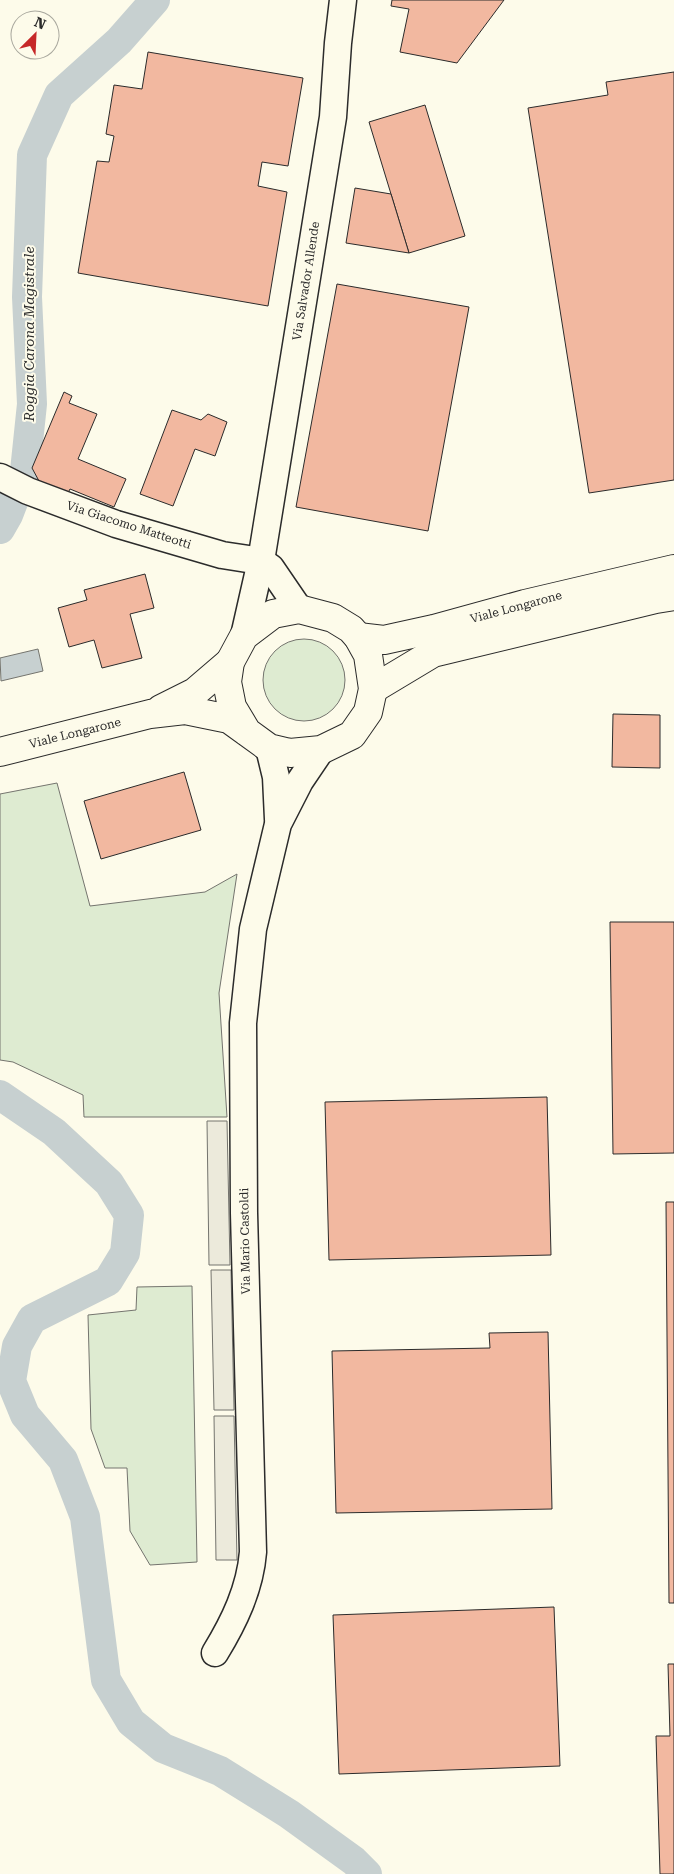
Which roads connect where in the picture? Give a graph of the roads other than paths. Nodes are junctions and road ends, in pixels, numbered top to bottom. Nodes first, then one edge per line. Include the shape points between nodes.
1 (343, 0) edge
2 (0, 478) edge
3 (261, 561) junction
4 (674, 569) edge
5 (674, 596) edge
6 (299, 609) junction
7 (244, 636) junction
8 (358, 636) junction
9 (230, 662) junction
10 (374, 689) junction
11 (150, 714) junction
12 (247, 732) junction
13 (270, 748) junction
14 (321, 750) junction
15 (0, 752) edge
16 (278, 824) junction
17 (215, 1653) dead end

1 - 3 street, Via Salvador Allende via 333,117
2 - 3 street, Via Giacomo Matteotti via 126,527 222,555
3 - 6 street via 271,568
3 - 7 street, Via Salvador Allende
4 - 8 main road, Viale Longarone via 384,640
5 - 10 main road, Viale Longarone via 433,653
6 - 7 main road via 273,614
6 - 8 main road via 333,618
7 - 9 main road
8 - 10 main road via 368,655
9 - 11 main road, Viale Longarone via 195,692
9 - 12 main road via 229,697
10 - 14 main road via 368,712 352,735
11 - 12 main road, Viale Longarone via 185,710 199,712 228,719
11 - 15 main road, Viale Longarone
12 - 13 main road
13 - 14 main road via 290,753
13 - 16 street, Via Mario Castoldi via 278,794
14 - 16 street, Via Mario Castoldi via 300,781
16 - 17 street, Via Mario Castoldi via 253,929 243,1023 244,1213 253,1552 245,1591

